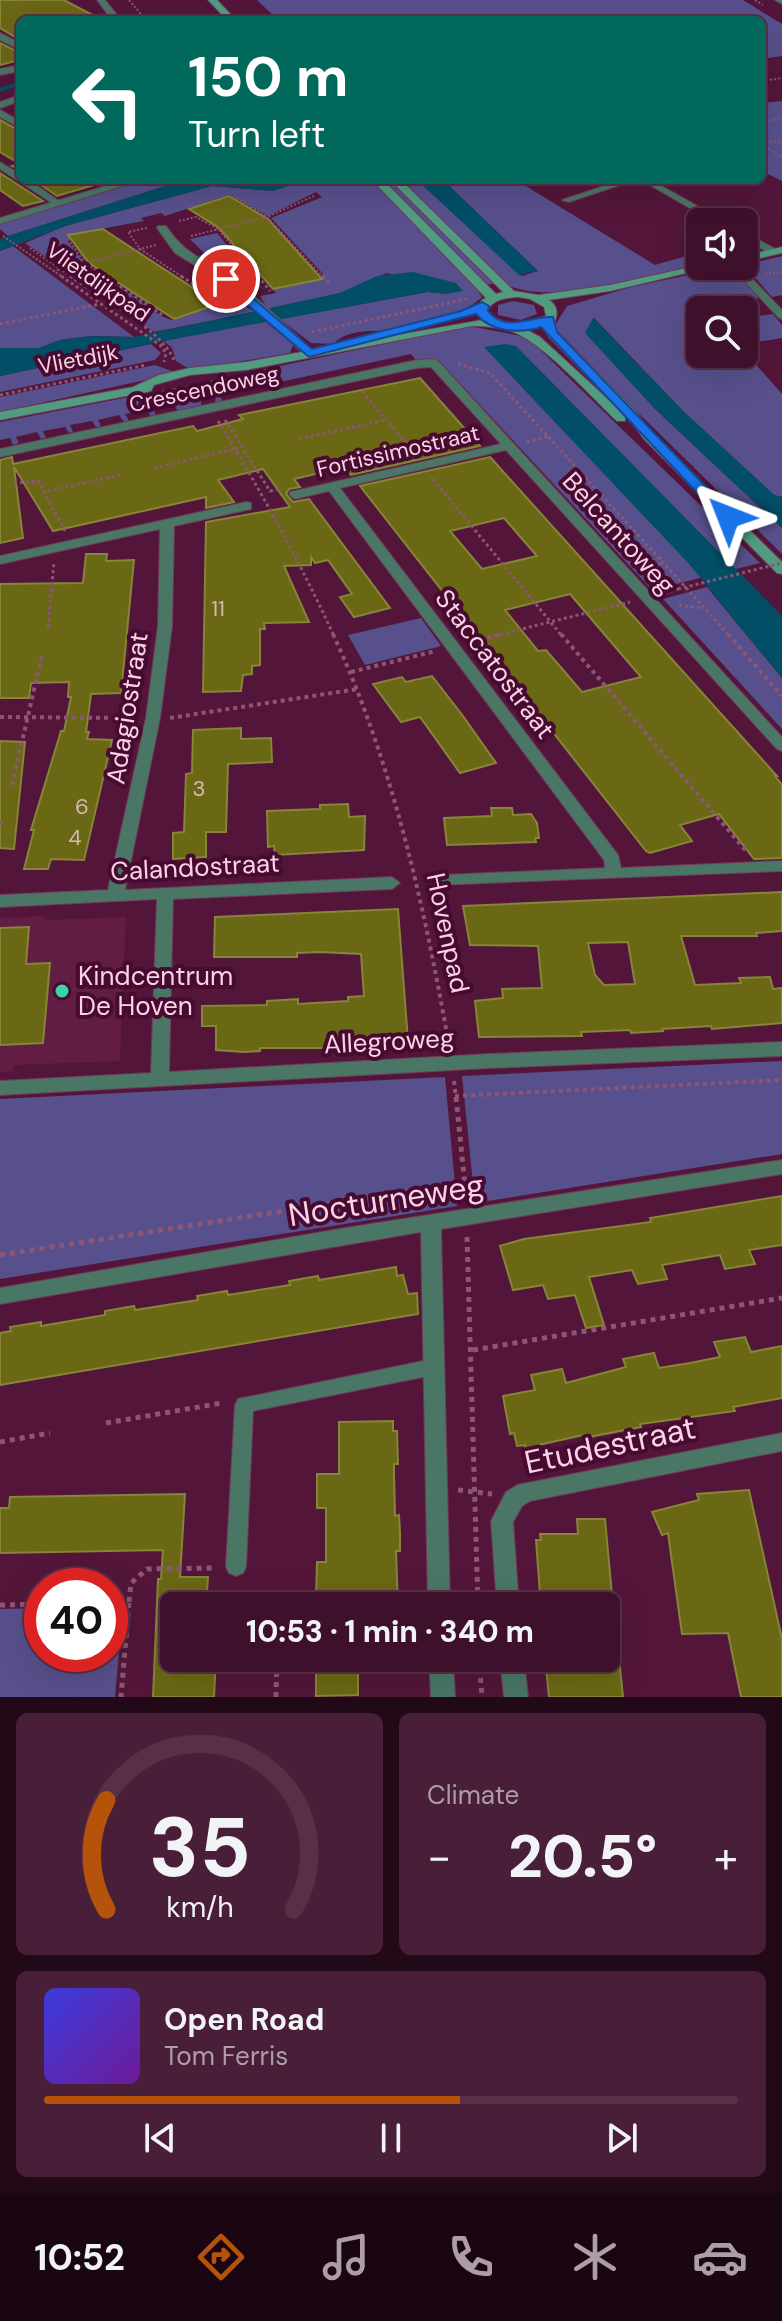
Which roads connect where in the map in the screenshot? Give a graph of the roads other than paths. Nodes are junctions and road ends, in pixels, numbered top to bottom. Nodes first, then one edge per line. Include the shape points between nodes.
1 (101, 0) edge
2 (212, 0) edge
3 (206, 10) dead end
4 (114, 16) edge
5 (212, 16) edge
6 (228, 16) edge
7 (30, 184) edge
8 (109, 184) edge
9 (381, 184) edge
10 (399, 184) edge
11 (618, 184) edge
12 (652, 184) edge
13 (566, 200) dead end
14 (58, 203) junction
15 (696, 208) edge
16 (1, 220) edge
17 (167, 226) road end
18 (758, 242) edge
19 (778, 251) edge
20 (758, 256) edge
21 (686, 272) edge
22 (748, 280) edge
23 (610, 288) junction
24 (511, 294) junction
25 (493, 298) junction
26 (539, 298) junction
27 (482, 306) junction
28 (550, 314) junction
29 (782, 316) edge
30 (494, 323) junction
31 (509, 327) junction
32 (353, 345) junction
33 (309, 353) junction
34 (417, 364) joint
35 (0, 416) edge
36 (648, 436) junction
37 (509, 446) junction
38 (0, 453) edge
39 (332, 486) junction
40 (290, 491) road end
41 (246, 506) road end
42 (167, 524) junction
43 (0, 560) edge
44 (782, 570) edge
45 (782, 746) edge
46 (782, 866) edge
47 (614, 873) junction
48 (443, 881) road end
49 (392, 883) road end
50 (165, 894) junction
51 (115, 897) junction
52 (0, 901) edge
53 (782, 1049) edge
54 (160, 1081) junction
55 (0, 1088) edge
56 (782, 1167) edge
57 (431, 1224) junction
58 (0, 1296) edge
59 (433, 1367) junction
60 (781, 1447) edge
61 (236, 1567) road end
62 (439, 1592) edge
63 (507, 1592) edge
64 (442, 1672) edge
65 (513, 1672) edge
66 (443, 1697) edge
67 (516, 1697) edge

1 - 4 street
2 - 6 street
3 - 5 street
7 - 14 lane
8 - 14 street
9 - 25 street
10 - 24 street
11 - 13 lane
12 - 15 lane
14 - 16 street
17 - 33 street via 170,242 191,262 234,285
18 - 19 lane
19 - 20 street
21 - 23 street
22 - 29 lane
23 - 26 street
23 - 28 street
24 - 25 street
24 - 26 street
25 - 27 street, Vlietdijk
26 - 28 street
27 - 30 street via 484,316
27 - 32 street, Vlietdijk
28 - 31 street via 534,326
28 - 36 street via 547,327 553,335
30 - 31 street, Vlietdijk
30 - 32 street, Vlietdijk
31 - 36 street via 536,339 621,418
32 - 33 street, Vlietdijk
33 - 35 street, Vlietdijk via 206,379
34 - 37 street, Belcantoweg via 437,366
34 - 38 street, Crescendoweg
36 - 44 street
37 - 39 street, Fortissimostraat
37 - 45 street, Belcantoweg
39 - 40 street, Fortissimostraat
39 - 47 street, Staccatostraat via 460,645 612,859
41 - 42 street
42 - 43 street
42 - 51 street, Adagiostraat via 165,626 153,718
46 - 47 street
47 - 48 street
49 - 50 street, Calandostraat
50 - 51 street, Calandostraat
50 - 54 street
51 - 52 street, Calandostraat
53 - 54 street, Allegroweg
54 - 55 street, Allegroweg
56 - 57 street, Nocturneweg
57 - 58 street, Nocturneweg
57 - 59 street
59 - 61 lane via 244,1405
59 - 62 street
60 - 63 street, Etudestraat via 525,1492 514,1499 502,1521
64 - 66 street
65 - 67 street

